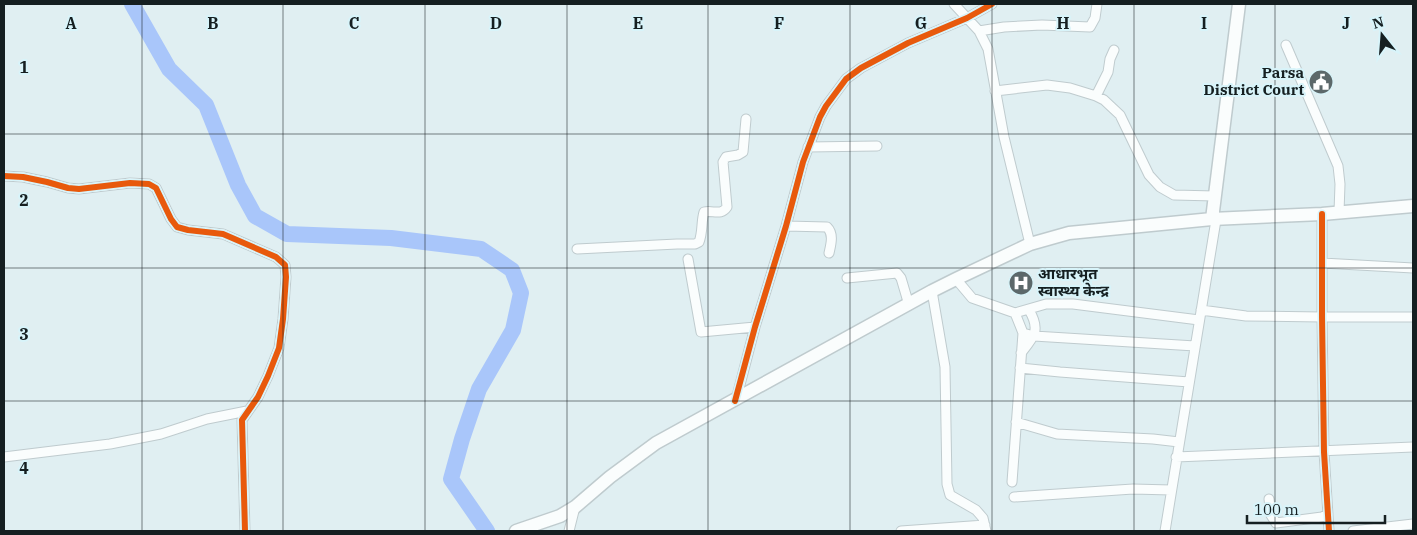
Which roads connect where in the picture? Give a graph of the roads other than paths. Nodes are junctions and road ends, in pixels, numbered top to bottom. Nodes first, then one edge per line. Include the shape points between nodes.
1 (954, 4) edge
2 (992, 4) edge
3 (1097, 4) edge
4 (1239, 4) edge
5 (967, 18) junction
6 (979, 31) junction
7 (1286, 45) dead end
8 (1114, 50) dead end
9 (995, 90) junction
10 (1096, 96) junction
11 (746, 119) dead end
12 (877, 146) dead end
13 (808, 147) junction
14 (4, 176) edge
15 (1215, 196) junction
16 (1413, 206) edge
17 (1339, 212) junction
18 (1322, 214) junction
19 (1214, 219) junction
20 (786, 226) junction
21 (1030, 244) junction
22 (577, 249) dead end
23 (829, 253) dead end
24 (688, 259) dead end
25 (1322, 263) junction
26 (1413, 268) edge
27 (847, 278) dead end
28 (956, 279) junction
29 (932, 292) junction
30 (908, 305) junction
31 (1028, 310) junction
32 (1201, 310) junction
33 (1015, 313) junction
34 (1322, 317) junction
35 (1413, 317) edge
36 (1199, 320) junction
37 (755, 327) junction
38 (1023, 333) junction
39 (1034, 336) junction
40 (1195, 346) junction
41 (1021, 353) junction
42 (1020, 368) junction
43 (1189, 382) junction
44 (736, 400) junction
45 (247, 411) junction
46 (1016, 422) junction
47 (1179, 442) junction
48 (1413, 447) edge
49 (1324, 452) junction
50 (4, 457) edge
51 (1176, 457) junction
52 (1012, 482) dead end
53 (1171, 490) junction
54 (1014, 497) dead end
55 (1269, 498) dead end
56 (575, 508) junction
57 (1328, 514) junction
58 (1413, 524) edge
59 (985, 528) edge
60 (245, 531) edge
61 (518, 531) edge
62 (569, 531) edge
63 (901, 531) edge
64 (1165, 531) edge
65 (1329, 531) edge
66 (1353, 531) edge

1 - 5 street
2 - 5 street
3 - 6 street via 1090,27 1042,24
4 - 15 main road
5 - 6 street
5 - 13 street via 908,43 861,68 846,80 826,106
6 - 9 street via 988,49
7 - 17 street via 1338,166
8 - 10 street
9 - 10 street via 1047,85
9 - 21 street
10 - 15 street via 1120,115 1149,176 1160,187 1174,195
11 - 22 street via 743,152 723,162 726,207 719,213 704,212 699,242
12 - 13 street
13 - 20 street
14 - 45 street via 79,189 149,184 156,188 177,227 223,234 276,257 285,265 279,348 258,397
15 - 19 main road
16 - 17 main road
17 - 18 main road
18 - 19 main road
18 - 25 street
19 - 21 main road via 1069,233
19 - 32 street
20 - 23 street via 827,227 832,238
20 - 37 street
21 - 28 main road
24 - 37 street via 701,332
25 - 26 street
25 - 34 street
27 - 30 street via 897,273
28 - 29 main road
28 - 33 street via 972,298
29 - 30 main road
29 - 59 street via 945,367 948,489 950,495 976,510 983,518
30 - 44 main road
31 - 33 street
31 - 36 street via 1046,304 1073,304
31 - 39 street via 1034,320
32 - 34 street via 1246,316
32 - 36 street
33 - 38 street
34 - 35 street
34 - 49 street
36 - 40 street
37 - 44 street
38 - 39 street
38 - 41 street
39 - 40 street
39 - 41 street
40 - 43 street
41 - 42 street
42 - 43 street
42 - 46 street
43 - 47 street
44 - 56 main road via 656,443
45 - 50 street via 110,444
45 - 60 street via 242,420
46 - 47 street via 1057,434
46 - 52 street
47 - 51 street
48 - 49 street
49 - 51 street
49 - 57 street
51 - 53 street
53 - 54 street via 1133,489
53 - 64 street
55 - 57 street via 1271,515 1276,522
56 - 61 main road
56 - 62 street
57 - 65 street
58 - 66 street
59 - 63 street

